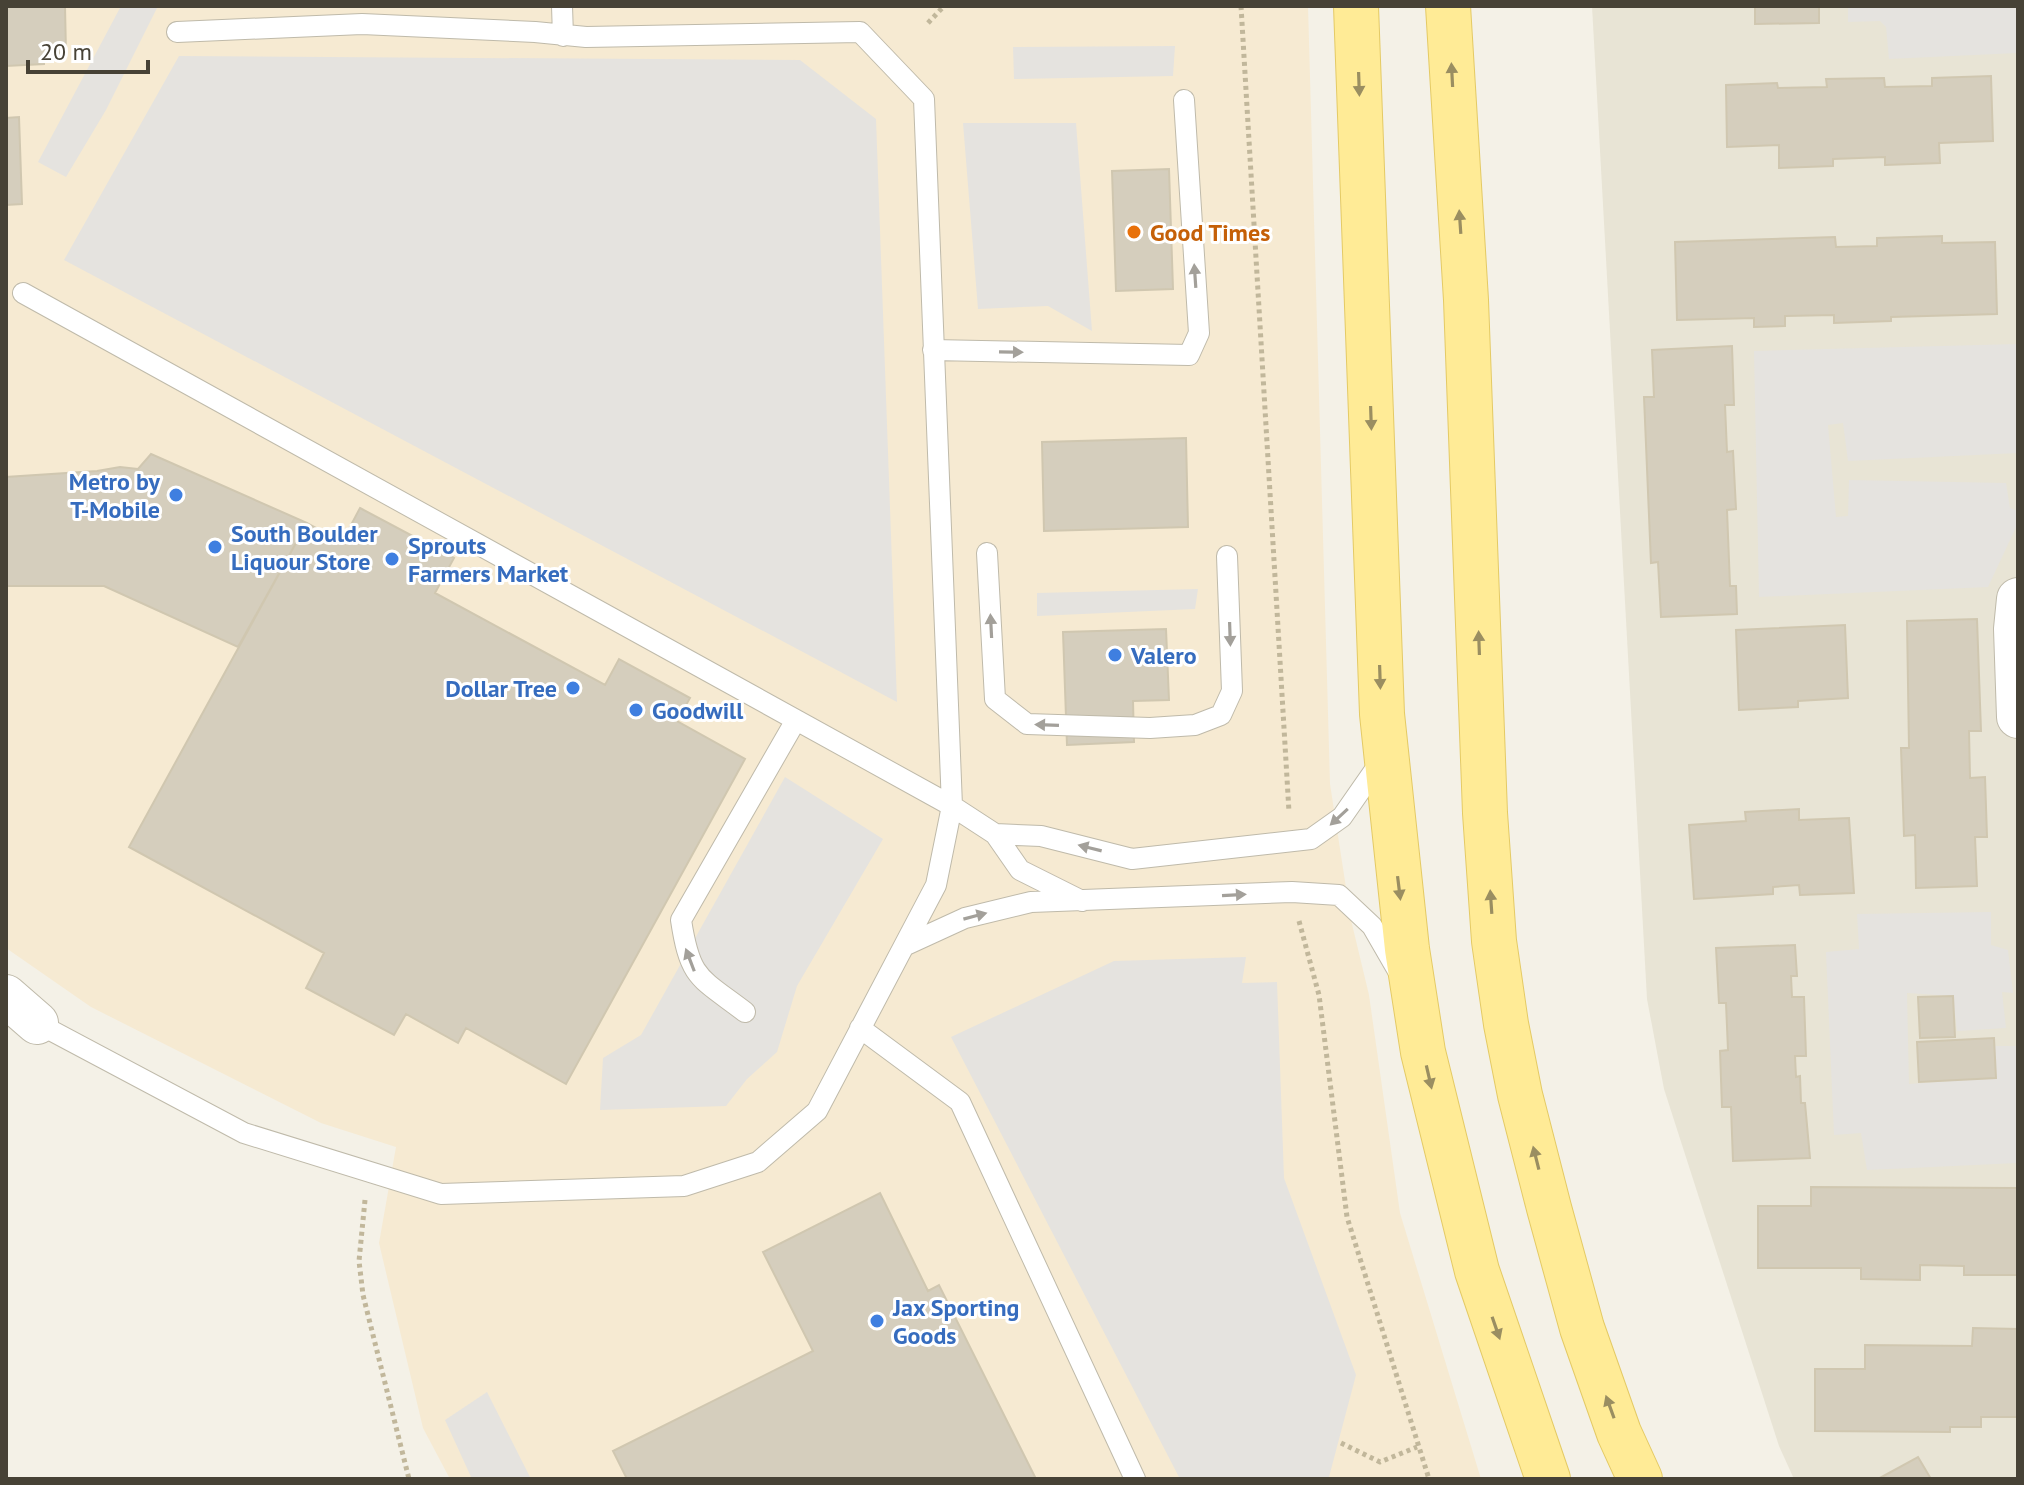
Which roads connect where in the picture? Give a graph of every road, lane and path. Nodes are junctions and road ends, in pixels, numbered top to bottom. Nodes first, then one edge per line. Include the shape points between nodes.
1 (562, 6) edge
2 (944, 6) edge
3 (1241, 6) edge
4 (1356, 6) edge
5 (1448, 6) edge
6 (362, 15) edge
7 (928, 23) dead end
8 (177, 32) dead end
9 (563, 36) junction
10 (1184, 100) dead end
11 (23, 293) dead end
12 (933, 350) junction
13 (987, 553) dead end
14 (1227, 556) dead end
15 (2018, 599) edge
16 (2018, 717) edge
17 (796, 720) junction
18 (1386, 755) junction
19 (952, 806) junction
20 (995, 834) junction
21 (1290, 840) junction
22 (1292, 892) junction
23 (1082, 901) junction
24 (904, 946) junction
25 (6, 996) edge
26 (1415, 1000) junction
27 (745, 1012) dead end
28 (37, 1023) joint
29 (860, 1028) junction
30 (370, 1171) junction
31 (1341, 1443) dead end
32 (1417, 1447) junction
33 (409, 1479) edge
34 (1135, 1479) edge
35 (1429, 1479) edge
36 (1548, 1479) edge
37 (1640, 1479) edge

1 - 9 lane
2 - 7 path
3 - 21 path
4 -> 18 main road
37 -> 5 main road via 1582,1328 1549,1208 1520,1095 1494,941
6 - 8 lane
6 - 9 lane
9 - 12 lane via 860,32 924,99
12 -> 10 lane via 1189,355 1199,333
11 - 17 lane
12 - 19 lane
14 -> 13 lane via 1232,691 1221,715 1195,725 1150,728 1027,724 995,699
15 - 16 street
17 - 19 lane
27 -> 17 lane via 696,975 686,954 681,920
18 -> 21 lane via 1342,817 1311,839
18 -> 26 main road
19 - 20 lane
19 - 24 lane via 936,885
21 -> 20 lane via 1132,859 1041,836
20 - 23 lane via 1020,870
23 -> 22 lane
22 - 26 lane via 1339,895 1372,926
22 - 32 path via 1319,995 1347,1217
24 -> 23 lane via 965,918 1031,902
24 - 29 lane
25 - 28 street
26 -> 36 main road via 1477,1271
28 - 30 lane via 244,1133
29 - 30 lane via 817,1111 758,1162 684,1186 441,1194
29 - 34 lane via 960,1102
30 - 33 path via 359,1261 377,1358
31 - 32 path via 1380,1462
32 - 35 path

